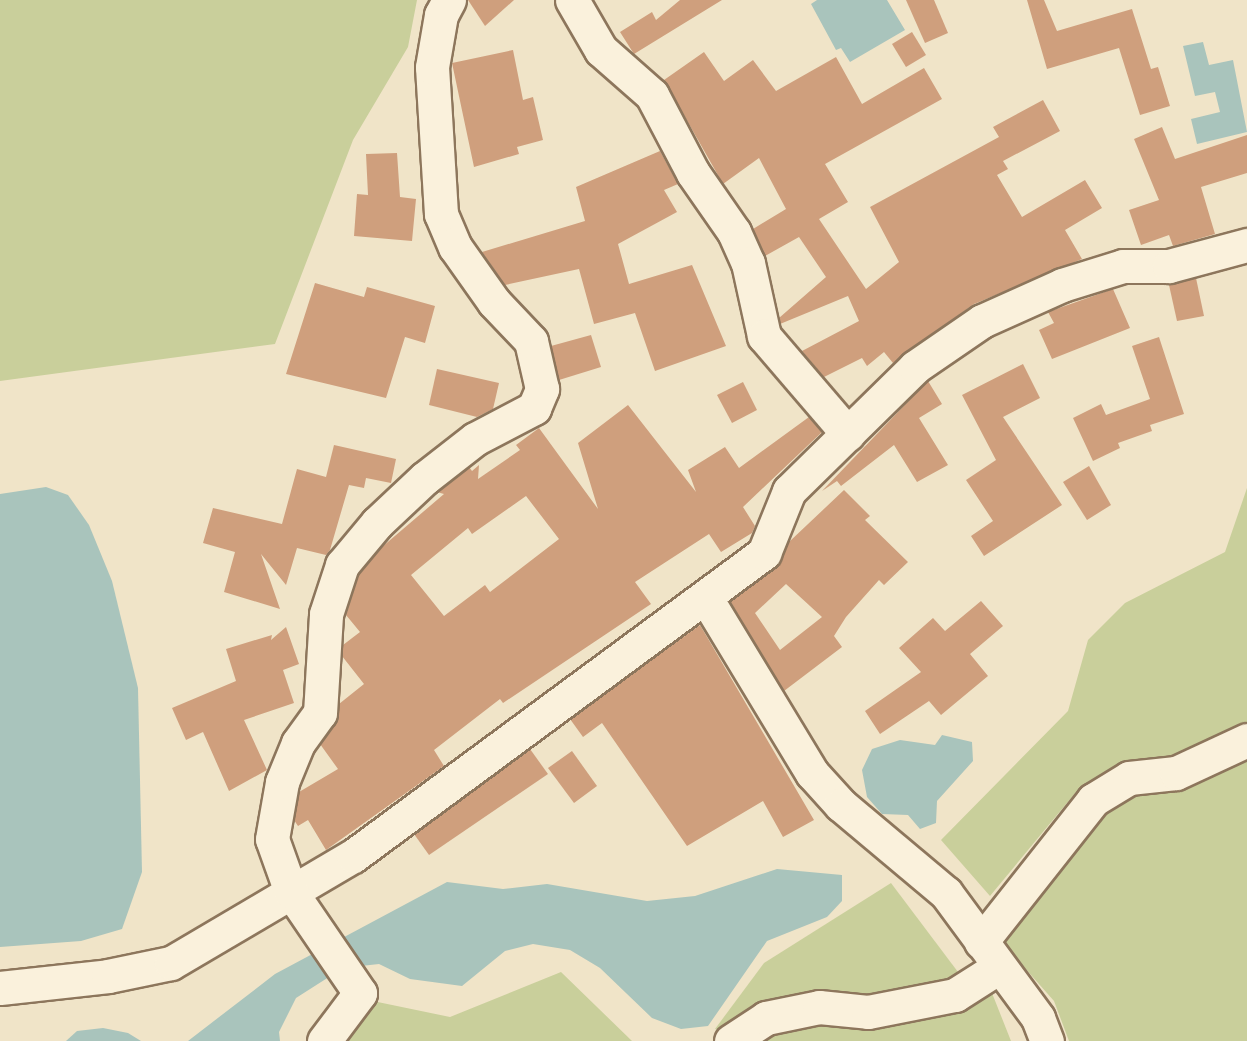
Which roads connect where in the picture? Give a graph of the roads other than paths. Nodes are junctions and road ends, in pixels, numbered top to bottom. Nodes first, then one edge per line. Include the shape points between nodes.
1 (449, 0) edge
2 (572, 0) edge
3 (1247, 246) edge
4 (848, 434) junction
5 (706, 598) junction
6 (1247, 740) edge
7 (291, 892) junction
8 (990, 954) junction
9 (0, 988) edge
10 (324, 1041) edge
11 (732, 1041) edge
12 (1047, 1041) edge

1 - 7 street via 441,15 432,67 441,214 455,247 494,302 531,341 542,390 534,408 475,440 425,478 342,565 323,637 320,713 298,743 282,782 272,839
2 - 4 street via 601,51 652,95 693,173 734,232 748,263 764,336
3 - 4 street via 1169,266 1123,266 1062,285 982,321 915,366
4 - 5 street via 789,491 764,554
5 - 7 street via 353,856
5 - 8 street via 812,773 841,805 945,893
6 - 8 street via 1176,773 1129,778 1093,800
7 - 9 street via 171,963 108,976
7 - 10 street via 360,993
8 - 11 street via 955,995 868,1012 819,1007 766,1018
8 - 12 street via 1038,1018

